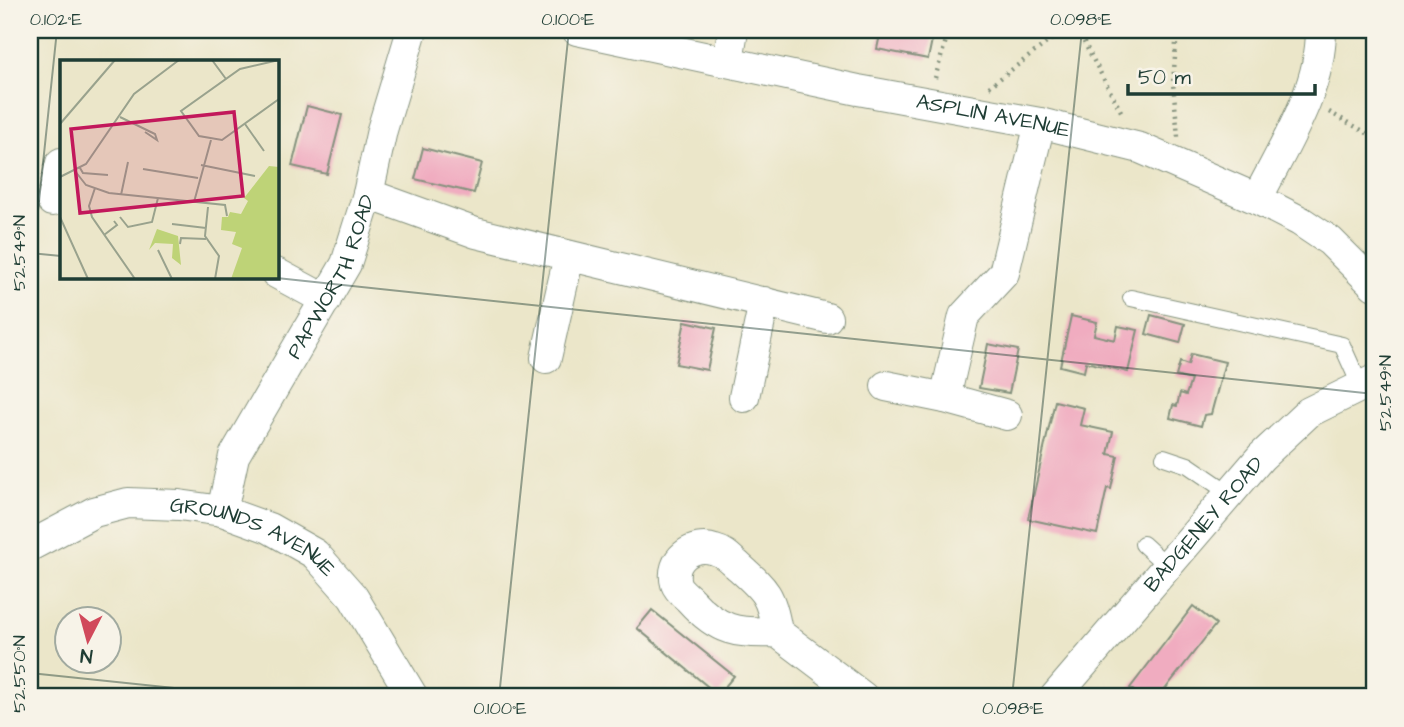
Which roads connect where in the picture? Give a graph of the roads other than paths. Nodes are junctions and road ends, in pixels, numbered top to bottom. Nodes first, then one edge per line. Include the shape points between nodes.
1 (412, 30) edge
2 (577, 30) edge
3 (733, 30) edge
4 (1321, 30) edge
5 (728, 61) junction
6 (1040, 123) junction
7 (60, 166) edge
8 (368, 194) junction
9 (1258, 199) junction
10 (48, 200) edge
11 (569, 256) junction
12 (278, 274) edge
13 (1374, 285) edge
14 (1131, 298) dead end
15 (326, 300) junction
16 (764, 302) junction
17 (827, 318) dead end
18 (545, 358) dead end
19 (1367, 382) edge
20 (886, 386) dead end
21 (744, 397) dead end
22 (945, 398) junction
23 (1007, 415) dead end
24 (1164, 457) dead end
25 (1229, 493) junction
26 (222, 511) junction
27 (1143, 544) dead end
28 (30, 546) edge
29 (1166, 565) junction
30 (777, 632) dead end
31 (413, 697) edge
32 (863, 697) edge
33 (1055, 697) edge

1 - 8 street, PAPWORTH ROAD
2 - 5 street, ASPLIN AVENUE
3 - 5 street
4 - 9 street via 1321,53 1306,99
5 - 6 street, ASPLIN AVENUE
6 - 9 street, ASPLIN AVENUE via 1140,148
6 - 22 street via 1004,273 964,316
7 - 10 street
8 - 11 street via 476,233
8 - 15 street, PAPWORTH ROAD via 346,264
9 - 13 street, ASPLIN AVENUE via 1331,241
11 - 16 street
11 - 18 street
12 - 15 street
14 - 19 lane via 1342,345
15 - 26 street, PAPWORTH ROAD via 234,456
16 - 17 street
16 - 21 street
19 - 25 street, BADGENEY ROAD via 1309,412
20 - 22 street
22 - 23 street
24 - 25 lane via 1188,465
25 - 29 street, BADGENEY ROAD
26 - 28 street, GROUNDS AVENUE via 128,503 94,512
26 - 31 street, GROUNDS AVENUE via 269,528 315,554 353,597
27 - 29 lane
29 - 33 street, BADGENEY ROAD
30 - 32 street

